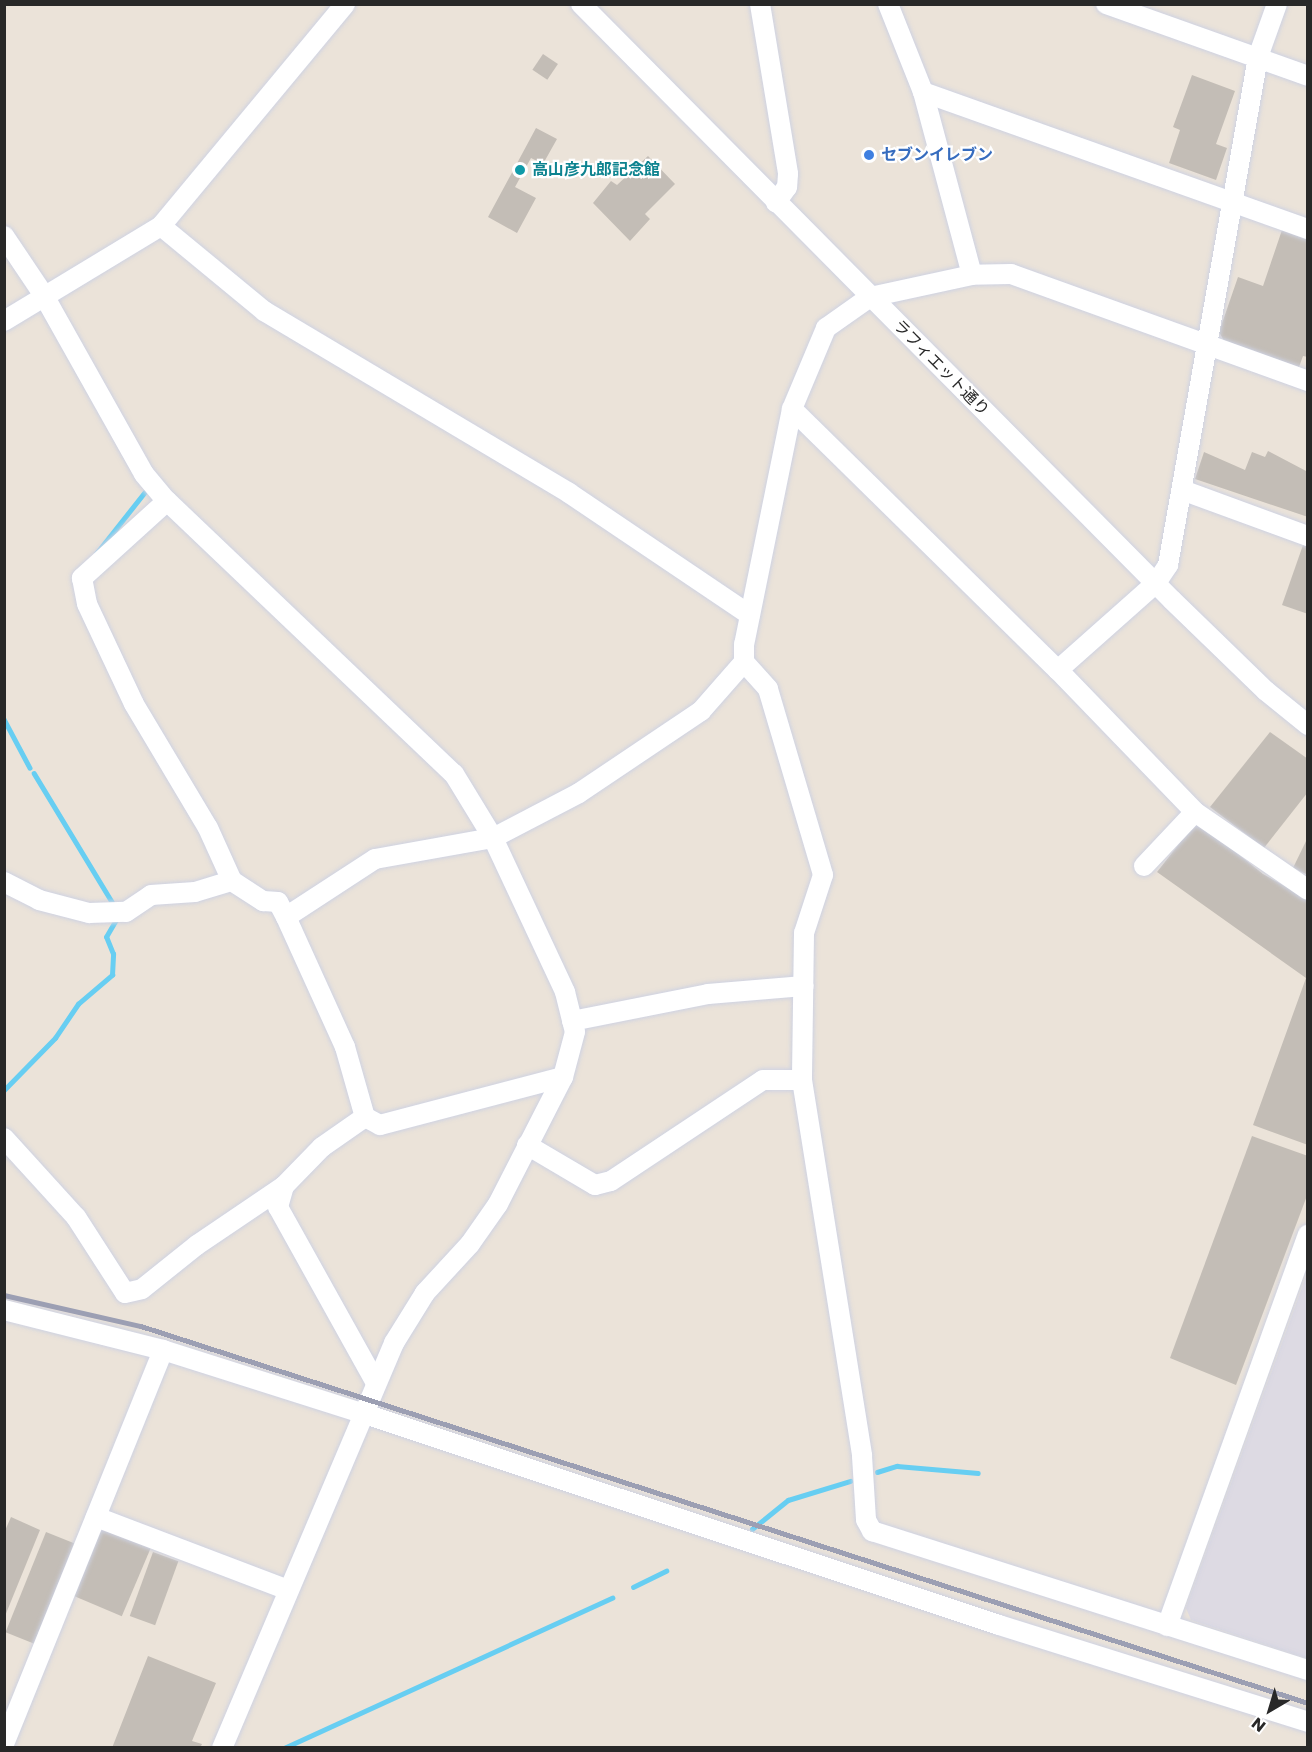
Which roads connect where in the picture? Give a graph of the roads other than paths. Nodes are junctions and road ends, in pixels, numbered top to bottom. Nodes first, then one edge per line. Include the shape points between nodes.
1 (345, 4) edge
2 (581, 4) edge
3 (760, 4) edge
4 (888, 4) edge
5 (1106, 4) edge
6 (1276, 4) edge
7 (1258, 57) junction
8 (1308, 76) edge
9 (923, 92) junction
10 (776, 202) junction
11 (1231, 202) junction
12 (160, 226) junction
13 (1308, 230) edge
14 (4, 236) edge
15 (972, 275) junction
16 (43, 294) junction
17 (870, 297) junction
18 (4, 321) edge
19 (1207, 345) junction
20 (1308, 381) edge
21 (792, 409) junction
22 (1182, 490) junction
23 (167, 501) junction
24 (1308, 536) edge
25 (1156, 583) junction
26 (750, 615) junction
27 (744, 662) junction
28 (1058, 670) junction
29 (1308, 726) edge
30 (1194, 812) junction
31 (493, 838) junction
32 (1144, 866) dead end
33 (232, 881) junction
34 (4, 882) edge
35 (1308, 890) edge
36 (286, 917) junction
37 (804, 986) junction
38 (573, 1021) junction
39 (563, 1077) junction
40 (802, 1080) junction
41 (365, 1117) junction
42 (4, 1138) edge
43 (527, 1146) junction
44 (284, 1186) junction
45 (1308, 1235) edge
46 (4, 1310) edge
47 (163, 1350) junction
48 (376, 1383) junction
49 (362, 1413) junction
50 (96, 1517) junction
51 (288, 1590) junction
52 (1167, 1626) junction
53 (1308, 1670) edge
54 (1308, 1722) edge
55 (4, 1744) edge
56 (222, 1748) edge

1 - 12 street
2 - 10 street, ラフィエット通り
3 - 10 street via 788,174 787,188
4 - 9 street
5 - 7 street
6 - 7 street
7 - 8 street
7 - 11 street
9 - 11 street
9 - 15 street
10 - 17 street, ラフィエット通り
11 - 13 street
11 - 19 street
12 - 16 street
12 - 26 street via 264,311 569,493
14 - 16 street
15 - 17 street
15 - 19 street via 1011,274
16 - 18 street
16 - 23 street via 144,474
17 - 21 street via 826,328
17 - 25 street, ラフィエット通り
19 - 20 street
19 - 22 street
21 - 26 street
21 - 28 street
22 - 24 street
22 - 25 street via 1168,565
23 - 31 street via 454,774
23 - 33 street via 82,578 87,604 134,704 208,828
25 - 28 street
25 - 29 street, ラフィエット通り via 1266,691
26 - 27 street
27 - 31 street via 701,711 648,750 579,793
27 - 37 street via 768,689 823,875 804,933
28 - 30 street
30 - 32 street
30 - 35 street
31 - 36 street via 375,859
31 - 38 street via 565,992
33 - 34 street via 195,892 151,895 126,912 89,913 39,900
33 - 36 street via 263,902 278,902
36 - 41 street via 345,1047
37 - 38 street via 708,994
37 - 40 street
38 - 39 street via 575,1032
39 - 41 street via 380,1125
39 - 43 street
40 - 43 street via 763,1080 603,1183 582,1181
40 - 52 street via 862,1456 866,1520 872,1531
41 - 44 street via 322,1146
42 - 44 street via 76,1217 124,1293 142,1289 197,1245
43 - 48 street via 470,1244 425,1293 394,1343
44 - 48 street via 278,1207
45 - 52 street
46 - 47 street
47 - 49 street
47 - 50 street
48 - 49 street
49 - 51 street
49 - 54 street via 999,1625
50 - 51 street
50 - 55 street
51 - 56 street
52 - 53 street

